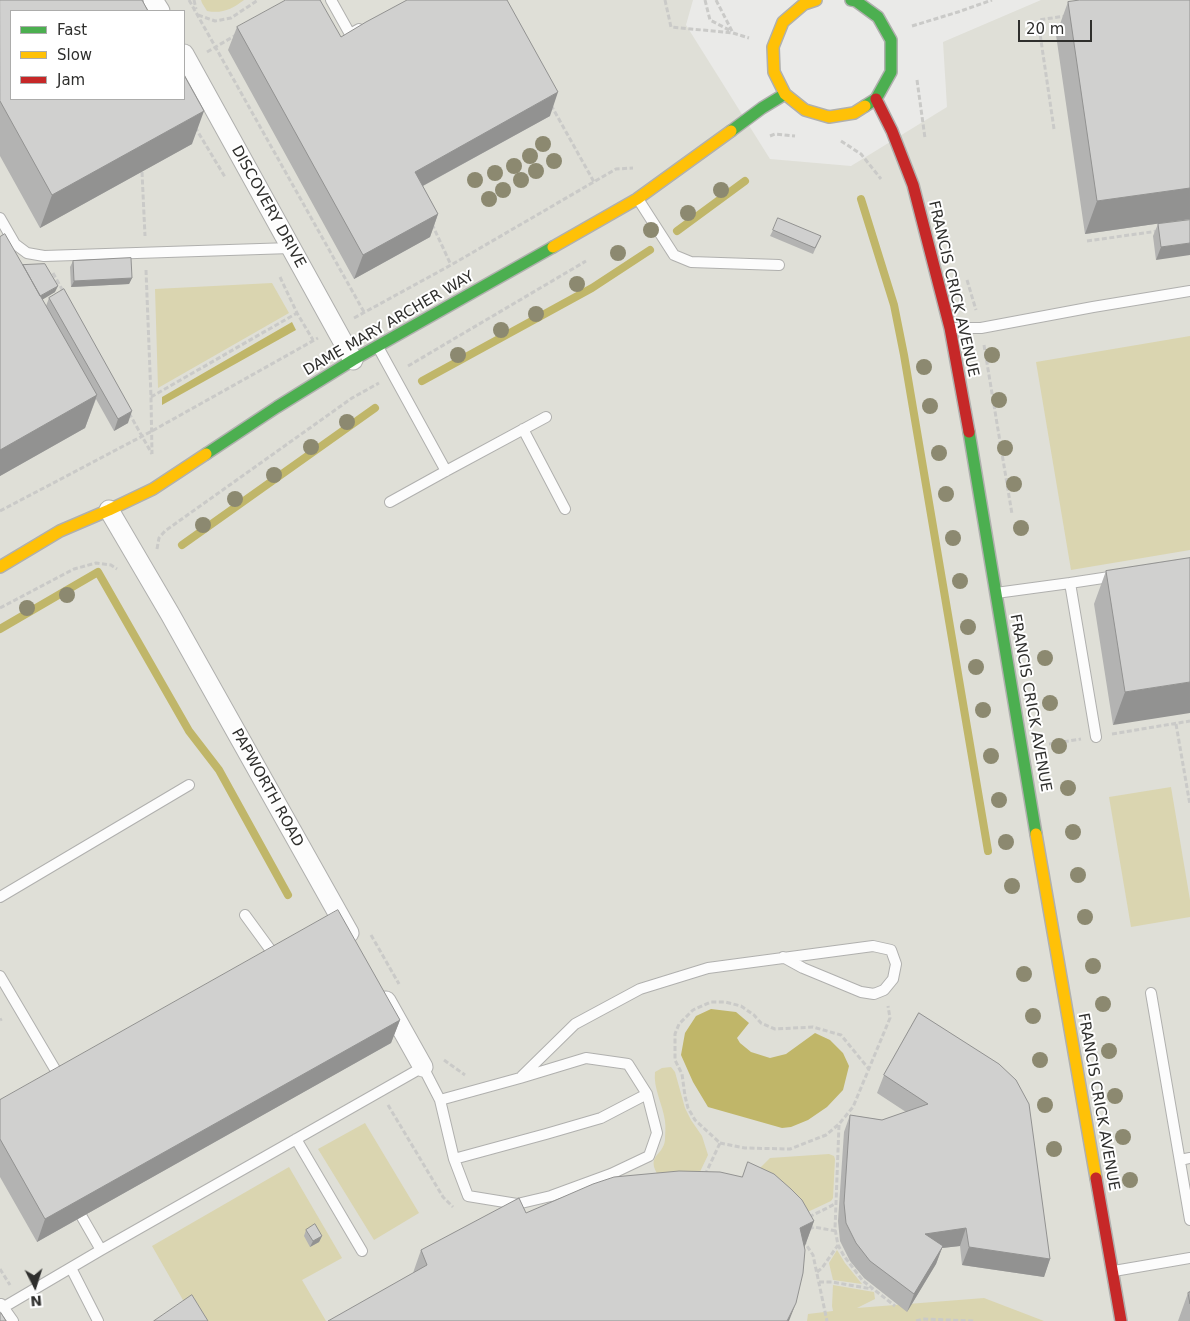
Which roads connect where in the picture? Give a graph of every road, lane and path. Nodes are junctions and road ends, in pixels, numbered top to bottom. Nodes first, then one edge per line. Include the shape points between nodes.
1 (189, 0) edge
2 (194, 0) edge
3 (258, 0) edge
4 (331, 0) edge
5 (665, 0) edge
6 (705, 0) edge
7 (716, 0) edge
8 (816, 0) edge
9 (851, 0) edge
10 (992, 0) edge
11 (198, 15) junction
12 (1075, 15) edge
13 (371, 23) edge
14 (239, 33) edge
15 (733, 33) junction
16 (912, 33) dead end
17 (215, 47) junction
18 (186, 58) edge
19 (917, 73) dead end
20 (785, 94) junction
21 (876, 99) junction
22 (550, 104) edge
23 (194, 124) edge
24 (1054, 128) dead end
25 (775, 134) dead end
26 (800, 136) dead end
27 (838, 139) dead end
28 (926, 145) dead end
29 (616, 169) dead end
30 (142, 172) edge
31 (228, 182) dead end
32 (594, 182) junction
33 (883, 182) dead end
34 (637, 198) junction
35 (0, 218) edge
36 (432, 223) edge
37 (1162, 230) edge
38 (1087, 241) dead end
39 (291, 248) junction
40 (267, 249) junction
41 (146, 253) junction
42 (44, 256) junction
43 (588, 259) dead end
44 (450, 265) junction
45 (779, 265) dead end
46 (1190, 291) edge
47 (67, 299) edge
48 (364, 312) junction
49 (297, 313) junction
50 (335, 328) junction
51 (950, 328) junction
52 (313, 340) junction
53 (377, 346) junction
54 (353, 360) junction
55 (393, 375) junction
56 (151, 397) junction
57 (128, 410) edge
58 (546, 417) dead end
59 (523, 429) junction
60 (152, 431) junction
61 (142, 436) junction
62 (446, 471) junction
63 (390, 502) dead end
64 (565, 508) dead end
65 (109, 510) junction
66 (0, 511) edge
67 (139, 561) junction
68 (0, 566) edge
69 (1126, 574) edge
70 (1070, 583) junction
71 (995, 593) junction
72 (0, 608) edge
73 (1190, 721) edge
74 (1176, 724) junction
75 (1096, 737) junction
76 (1049, 744) dead end
77 (189, 785) dead end
78 (1190, 805) edge
79 (0, 897) edge
80 (245, 915) dead end
81 (272, 952) edge
82 (358, 952) edge
83 (783, 957) junction
84 (0, 976) edge
85 (376, 984) edge
86 (884, 990) junction
87 (1151, 993) dead end
88 (423, 1067) junction
89 (868, 1068) junction
90 (59, 1076) edge
91 (520, 1078) junction
92 (380, 1091) junction
93 (647, 1094) junction
94 (440, 1100) junction
95 (839, 1124) junction
96 (296, 1139) junction
97 (720, 1143) junction
98 (454, 1159) junction
99 (1185, 1159) edge
100 (701, 1182) edge
101 (835, 1204) junction
102 (454, 1208) dead end
103 (82, 1217) edge
104 (1190, 1220) edge
105 (801, 1221) edge
106 (806, 1230) edge
107 (836, 1231) junction
108 (803, 1239) edge
109 (838, 1245) junction
110 (101, 1250) junction
111 (362, 1251) dead end
112 (1190, 1258) edge
113 (71, 1268) junction
114 (1113, 1271) junction
115 (817, 1272) junction
116 (819, 1282) junction
117 (872, 1289) junction
118 (2, 1305) edge
119 (895, 1306) dead end
120 (13, 1321) edge
121 (98, 1321) edge
122 (827, 1321) edge
123 (916, 1321) edge
124 (974, 1321) edge
125 (1121, 1321) edge

1 - 11 path
2 - 11 path
3 - 11 path via 232,18 215,21
4 - 13 lane via 350,34
5 - 15 path via 671,27
6 - 15 path via 710,20
7 - 15 path
8 - 20 street via 804,4 783,22 773,47 774,72
9 - 21 street via 878,17 891,40 891,72
10 - 16 path via 910,26
11 - 17 path
12 - 24 path via 1038,20
14 - 17 path
17 - 18 path
17 - 48 path
18 - 39 street, DISCOVERY DRIVE
19 - 28 path
20 - 21 street via 805,110 829,117 854,113
20 - 34 street, DAME MARY ARCHER WAY
21 - 51 street, FRANCIS CRICK AVENUE via 913,185
22 - 32 path
23 - 31 path
25 - 26 path
27 - 33 path via 861,154
29 - 32 path
30 - 41 path
32 - 44 path
34 - 45 lane via 674,255 691,262
34 - 53 street, DAME MARY ARCHER WAY
35 - 42 lane via 15,244 27,253
36 - 44 path
37 - 38 path
39 - 40 lane
39 - 50 street, DISCOVERY DRIVE
40 - 41 lane
40 - 49 path
41 - 42 lane
41 - 56 path
42 - 47 path
43 - 55 path
44 - 48 path
46 - 51 lane via 981,328
48 - 50 path
49 - 52 path
49 - 56 path
50 - 52 path
50 - 54 street, DISCOVERY DRIVE
51 - 71 street, FRANCIS CRICK AVENUE
52 - 60 path
53 - 54 street, DAME MARY ARCHER WAY
53 - 55 lane
54 - 65 street, DAME MARY ARCHER WAY via 153,489
55 - 62 lane
55 - 67 path via 352,398 165,531 156,550
56 - 60 path
57 - 61 path
58 - 59 lane
59 - 62 lane
59 - 64 lane
60 - 61 path
60 - 61 path via 152,454
61 - 66 path
62 - 63 lane
65 - 67 street, PAPWORTH ROAD
65 - 68 street, DAME MARY ARCHER WAY via 60,531
67 - 72 path via 121,571 111,565 96,563 74,569
67 - 82 street, PAPWORTH ROAD via 334,917
69 - 70 lane
70 - 71 lane
70 - 75 lane
71 - 114 street, FRANCIS CRICK AVENUE
73 - 74 path
74 - 75 path
74 - 78 path
75 - 76 path
77 - 79 lane
80 - 81 lane
83 - 86 lane via 861,992 874,994
83 - 86 lane via 873,946 891,950 896,964 893,980
83 - 91 lane via 708,968 640,989 575,1024
84 - 90 lane
85 - 88 street
86 - 89 path via 890,1018
87 - 99 lane
88 - 92 lane
88 - 94 lane
89 - 95 path via 853,1107
89 - 97 path via 840,1035 813,1027 775,1030 741,1006 725,1002 711,1002 693,1010 679,1024 675,1034 675,1060 682,1074 684,1096 695,1120
91 - 93 lane via 586,1058 628,1064
91 - 94 lane
92 - 96 lane
92 - 102 path via 443,1197
93 - 98 lane via 601,1118
93 - 98 lane via 657,1133 648,1156 611,1174 551,1196 517,1204 468,1196
94 - 98 lane
95 - 97 path via 826,1135 790,1149 745,1148
95 - 101 path
96 - 110 lane
96 - 111 lane
97 - 100 path
99 - 104 lane
101 - 105 path
101 - 107 path
103 - 110 lane
106 - 107 path via 814,1227
107 - 109 path
108 - 115 path via 813,1254
109 - 115 path
109 - 117 path via 862,1281
110 - 113 lane
112 - 114 lane
113 - 118 lane
113 - 121 lane
114 - 125 street, FRANCIS CRICK AVENUE
115 - 116 path
116 - 117 path
116 - 122 path
117 - 119 path
118 - 120 lane
123 - 124 path

